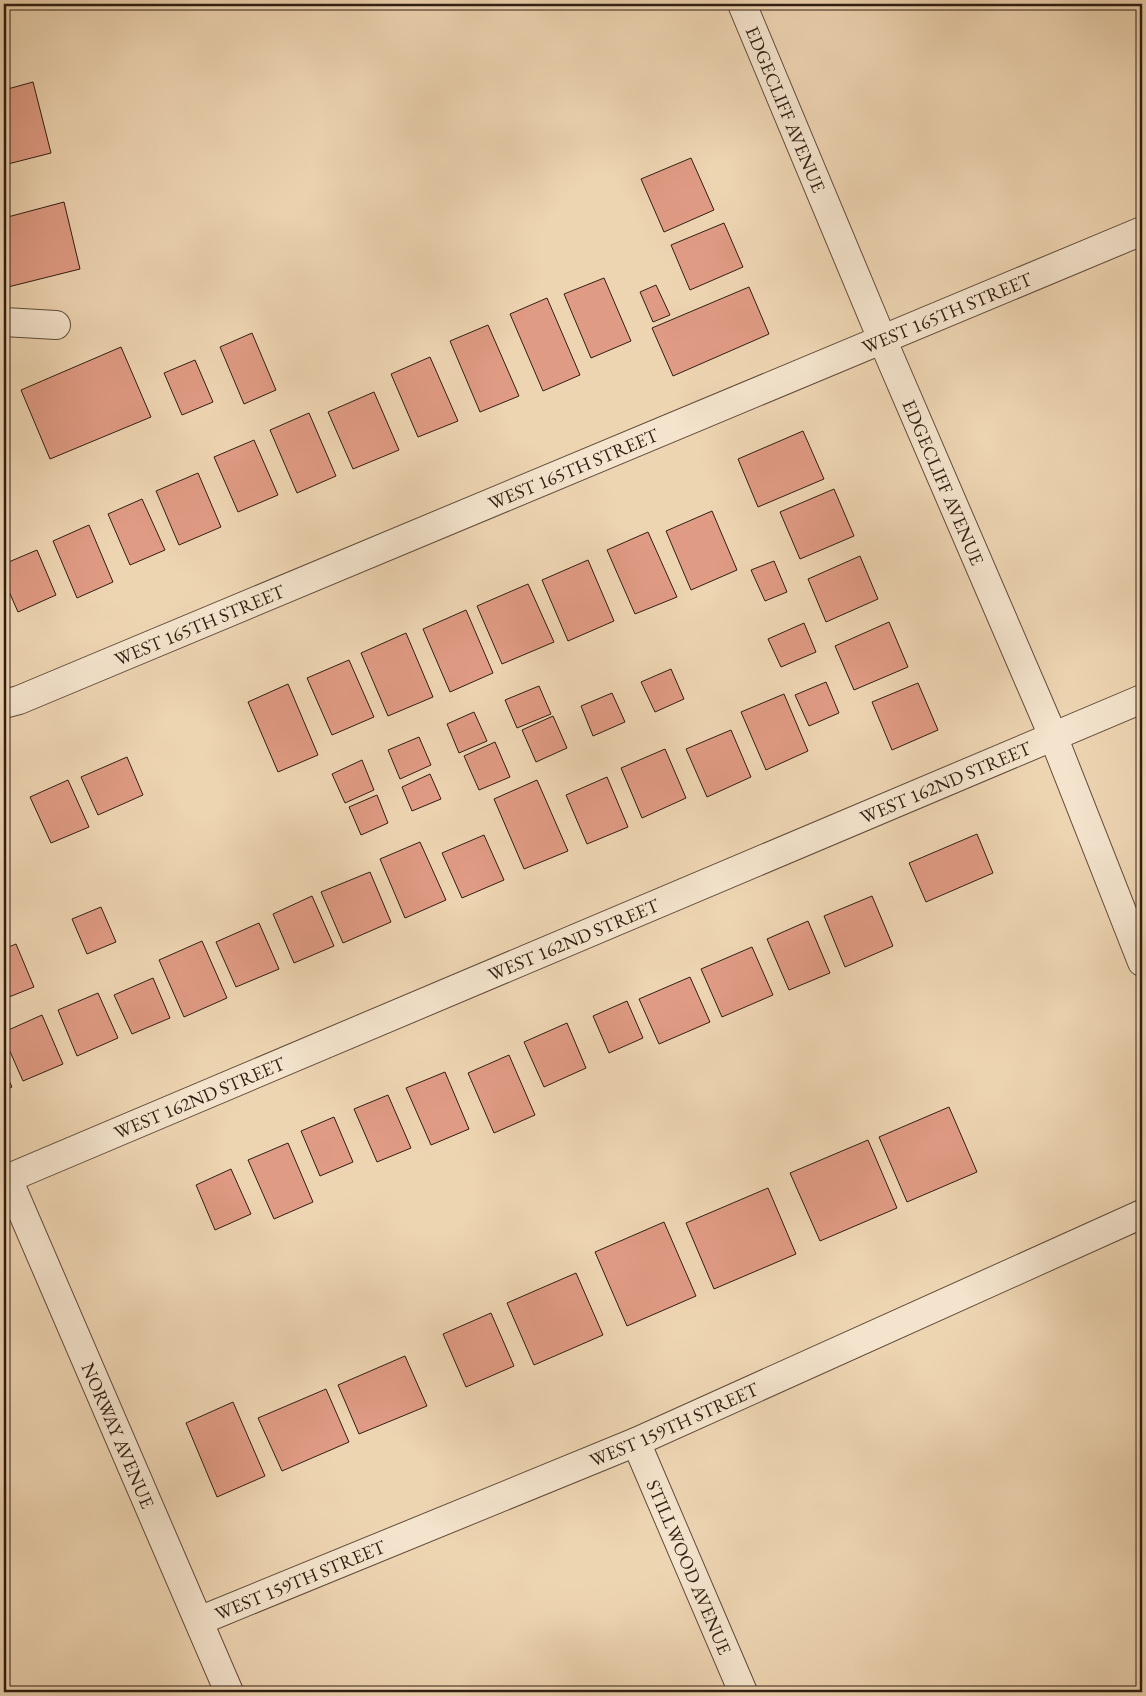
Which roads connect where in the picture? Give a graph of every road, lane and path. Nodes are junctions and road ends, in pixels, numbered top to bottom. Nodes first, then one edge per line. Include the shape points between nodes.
1 (742, 4) edge
2 (1142, 231) edge
3 (4, 322) edge
4 (56, 325) dead end
5 (882, 339) junction
6 (1142, 699) edge
7 (4, 704) edge
8 (1053, 736) junction
9 (1142, 962) edge
10 (6, 1180) edge
11 (1142, 1214) edge
12 (636, 1442) junction
13 (199, 1621) junction
14 (229, 1692) edge
15 (743, 1692) edge

1 - 5 street, EDGECLIFF AVENUE
2 - 5 street, WEST 165TH STREET
3 - 4 street
5 - 7 street, WEST 165TH STREET
5 - 8 street, EDGECLIFF AVENUE
6 - 8 street, WEST 162ND STREET
8 - 9 street, EDGECLIFF AVENUE
8 - 10 street, WEST 162ND STREET
10 - 13 street, NORWAY AVENUE
11 - 12 street, WEST 159TH STREET
12 - 13 street, WEST 159TH STREET
12 - 15 street, STILLWOOD AVENUE
13 - 14 street, NORWAY AVENUE

